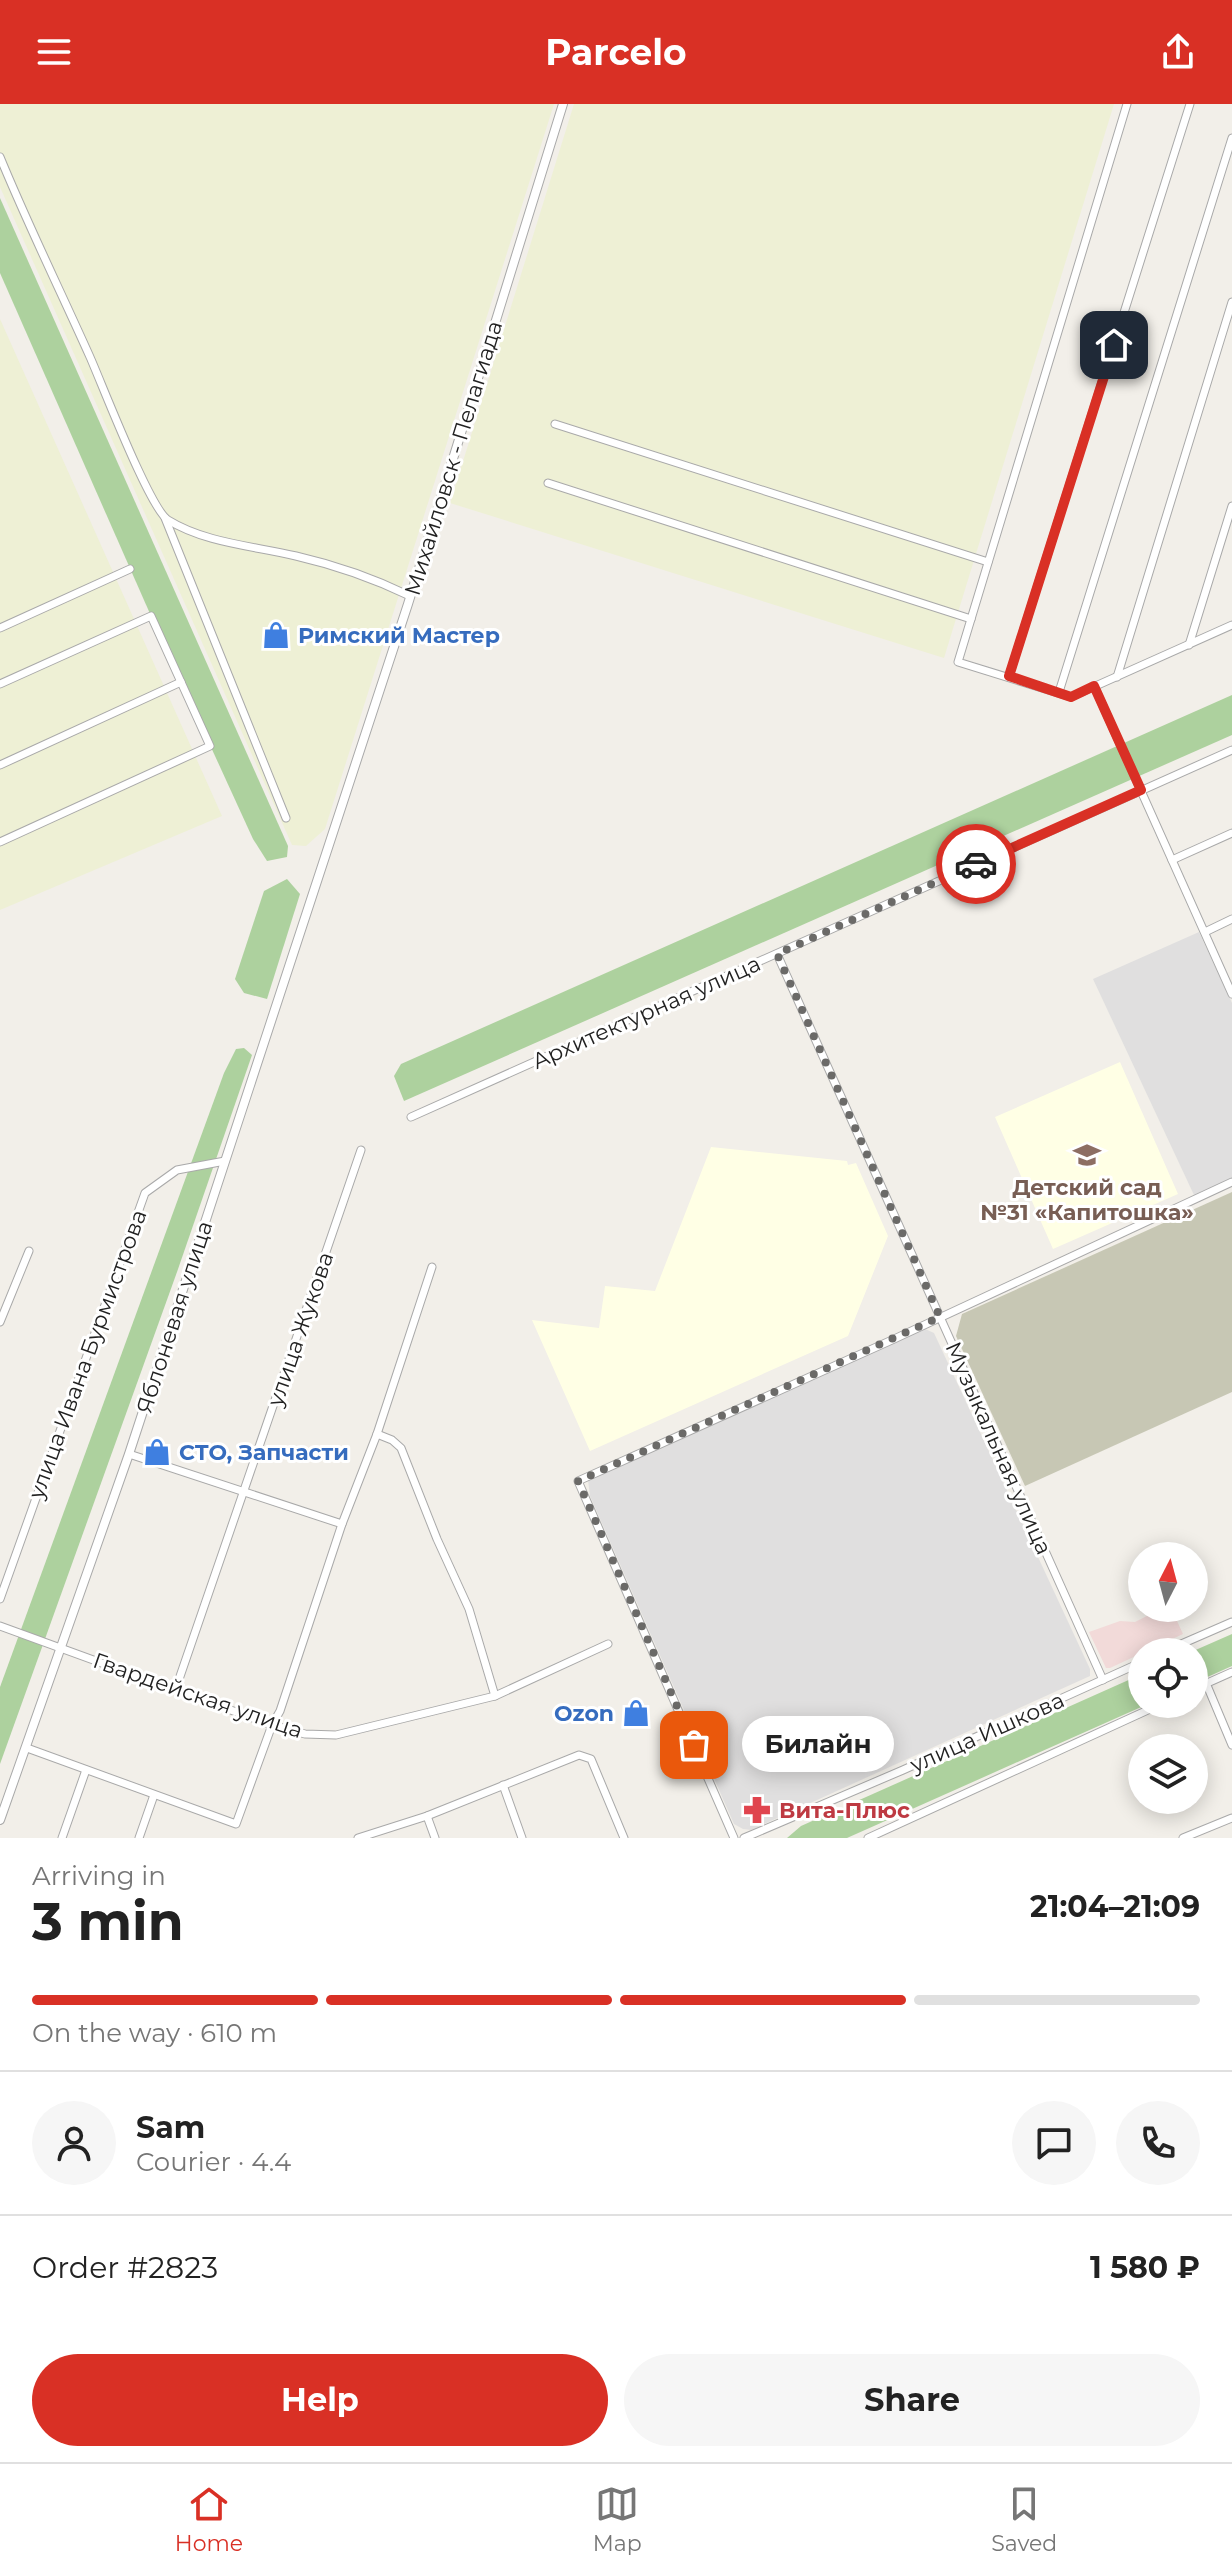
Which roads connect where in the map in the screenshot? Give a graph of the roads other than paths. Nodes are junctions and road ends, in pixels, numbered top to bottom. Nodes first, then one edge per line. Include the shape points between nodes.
1 (563, 104) edge
2 (1127, 104) edge
3 (1190, 104) edge
4 (1232, 138) edge
5 (0, 157) edge
6 (1232, 302) edge
7 (555, 424) dead end
8 (548, 483) dead end
9 (1232, 506) edge
10 (165, 518) junction
11 (988, 562) junction
12 (130, 569) dead end
13 (410, 596) junction
14 (971, 619) junction
15 (1232, 625) edge
16 (0, 628) edge
17 (1189, 645) junction
18 (1009, 676) junction
19 (1117, 677) junction
20 (181, 682) junction
21 (0, 684) edge
22 (1094, 686) junction
23 (1059, 692) junction
24 (1232, 750) edge
25 (0, 765) edge
26 (1141, 790) junction
27 (286, 818) dead end
28 (1232, 833) edge
29 (0, 842) edge
30 (1172, 860) junction
31 (1232, 919) edge
32 (1205, 932) junction
33 (295, 948) joint
34 (777, 954) junction
35 (1232, 994) edge
36 (411, 1117) dead end
37 (361, 1150) dead end
38 (225, 1161) junction
39 (1232, 1182) edge
40 (29, 1251) dead end
41 (432, 1267) dead end
42 (940, 1317) junction
43 (0, 1322) edge
44 (377, 1434) junction
45 (129, 1454) junction
46 (244, 1492) junction
47 (342, 1524) junction
48 (0, 1599) edge
49 (1232, 1622) edge
50 (0, 1626) edge
51 (1195, 1638) edge
52 (608, 1644) dead end
53 (61, 1647) junction
54 (1128, 1668) edge
55 (1232, 1672) edge
56 (1103, 1680) junction
57 (1208, 1682) edge
58 (176, 1688) junction
59 (1208, 1688) edge
60 (495, 1696) junction
61 (1130, 1718) edge
62 (272, 1725) junction
63 (1232, 1745) edge
64 (27, 1748) junction
65 (86, 1770) junction
66 (503, 1785) junction
67 (154, 1795) junction
68 (427, 1816) junction
69 (1232, 1818) edge
70 (0, 1820) edge
71 (62, 1838) edge
72 (139, 1838) edge
73 (358, 1838) edge
74 (435, 1838) edge
75 (522, 1838) edge
76 (624, 1838) edge
77 (734, 1838) edge
78 (744, 1838) edge
79 (868, 1838) edge
80 (1183, 1838) edge

1 - 13 street, Михайловск - Пелагиада
2 - 11 street
3 - 18 street
4 - 23 street
5 - 10 street via 142,479
6 - 19 street
7 - 11 street
8 - 14 street
9 - 17 street
10 - 13 street via 200,535 300,557
10 - 27 street
11 - 14 street
12 - 16 street
13 - 33 street, Михайловск - Пелагиада
14 - 18 street via 958,662
15 - 17 street
17 - 19 street
18 - 23 street
19 - 22 street
20 - 21 street via 151,616
20 - 25 street
20 - 29 street via 210,746
22 - 23 street via 1071,697
22 - 26 street
24 - 26 street, Архитектурная улица
26 - 30 street
26 - 34 street, Архитектурная улица
28 - 30 street
30 - 32 street
31 - 32 street
32 - 35 street
33 - 38 street, Яблоневая улица
34 - 36 street, Архитектурная улица
34 - 42 street, Музыкальная улица
37 - 46 street, улица Жукова
38 - 45 street, Яблоневая улица
38 - 48 street, улица Ивана Бурмистрова via 177,1170 145,1193
39 - 42 street
40 - 43 street
41 - 44 street
42 - 56 street, Музыкальная улица
42 - 77 street via 578,1481
44 - 47 street
44 - 60 street via 401,1448 469,1609
45 - 46 street
45 - 53 street, Яблоневая улица
46 - 47 street
46 - 58 street, улица Жукова
47 - 62 street
49 - 51 street
50 - 53 street, Гвардейская улица
52 - 60 street, Гвардейская улица
53 - 58 street, Гвардейская улица
53 - 64 street, Яблоневая улица
54 - 56 street, улица Ишкова
55 - 57 street
56 - 78 street, улица Ишкова
58 - 62 street, Гвардейская улица
59 - 63 street
60 - 62 street, Гвардейская улица via 336,1735
61 - 79 street, улица Ишкова
62 - 67 street via 236,1824
64 - 65 street
64 - 70 street, Яблоневая улица
65 - 67 street
65 - 71 street
66 - 68 street
66 - 75 street
66 - 76 street via 587,1756
67 - 72 street
68 - 73 street
68 - 74 street
69 - 80 street

